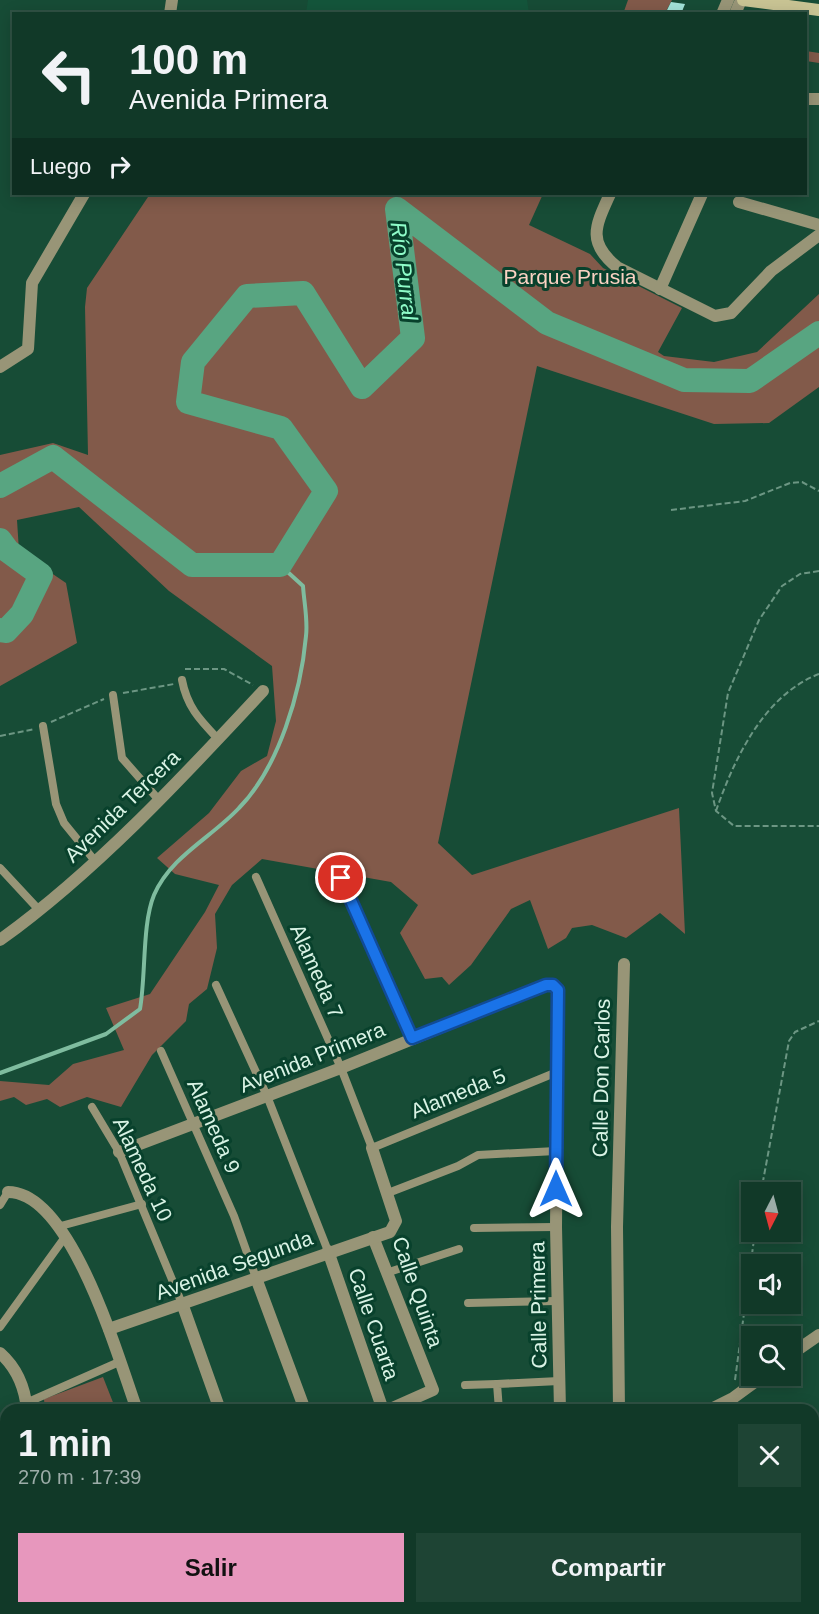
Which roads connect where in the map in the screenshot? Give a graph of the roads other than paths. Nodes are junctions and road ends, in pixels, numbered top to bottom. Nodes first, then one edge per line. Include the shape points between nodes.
1 (742, 0) edge
2 (819, 10) edge
3 (83, 195) edge
4 (610, 195) edge
5 (702, 195) edge
6 (739, 202) dead end
7 (819, 225) edge
8 (819, 235) edge
9 (660, 289) junction
10 (17, 356) junction
11 (0, 360) edge
12 (0, 367) edge
13 (182, 680) road end
14 (263, 691) road end
15 (113, 695) road end
16 (44, 726) road end
17 (218, 740) junction
18 (158, 799) junction
19 (332, 857) dead end
20 (95, 861) junction
21 (0, 867) edge
22 (255, 877) dead end
23 (40, 911) junction
24 (0, 940) edge
25 (624, 964) dead end
26 (216, 985) dead end
27 (553, 985) joint
28 (412, 1038) junction
29 (161, 1051) dead end
30 (341, 1068) junction
31 (557, 1072) junction
32 (267, 1096) junction
33 (92, 1107) dead end
34 (194, 1124) junction
35 (372, 1148) junction
36 (556, 1151) junction
37 (118, 1152) junction
38 (8, 1192) joint
39 (388, 1193) junction
40 (142, 1204) junction
41 (0, 1205) edge
42 (556, 1227) junction
43 (474, 1228) dead end
44 (61, 1232) junction
45 (373, 1237) junction
46 (459, 1249) dead end
47 (328, 1251) junction
48 (386, 1273) junction
49 (256, 1278) junction
50 (556, 1301) junction
51 (468, 1303) dead end
52 (183, 1306) junction
53 (0, 1327) edge
54 (109, 1329) junction
55 (819, 1335) edge
56 (801, 1347) edge
57 (0, 1353) edge
58 (119, 1362) junction
59 (560, 1381) junction
60 (497, 1384) junction
61 (465, 1385) dead end
62 (749, 1386) edge
63 (26, 1404) edge
64 (32, 1404) edge
65 (135, 1404) edge
66 (218, 1404) edge
67 (303, 1404) edge
68 (381, 1404) edge
69 (402, 1404) edge
70 (499, 1404) edge
71 (560, 1404) edge
72 (619, 1404) edge
73 (722, 1404) edge

1 - 2 main road
3 - 10 street via 36,273 28,349
4 - 9 street via 596,230 599,249 617,267
5 - 9 street
6 - 7 street
8 - 9 street via 787,257 739,306 723,316 704,312
10 - 11 street
10 - 12 street
13 - 17 lane via 193,713
14 - 17 street, Avenida Tercera
15 - 18 lane via 122,758
16 - 20 lane via 56,804 64,823
17 - 18 street, Avenida Tercera
18 - 20 street, Avenida Tercera
19 - 28 lane
20 - 23 street, Avenida Tercera
21 - 23 lane
22 - 30 lane, Alameda 7
23 - 24 street, Avenida Tercera
25 - 72 street, Calle Don Carlos via 617,1227
26 - 32 lane
27 - 28 street, Avenida Primera
27 - 31 street, Calle Primera via 558,990
28 - 30 street, Avenida Primera
29 - 34 lane, Alameda 9
30 - 32 street, Avenida Primera
30 - 35 lane, Alameda 7
31 - 35 lane, Alameda 5
31 - 36 street, Calle Primera
32 - 34 street, Avenida Primera
32 - 47 lane
33 - 37 lane, Alameda 10
34 - 37 street, Avenida Primera
34 - 49 lane, Alameda 9
35 - 39 street, Calle Quinta
36 - 39 lane via 478,1155
36 - 42 street, Calle Primera
37 - 40 lane, Alameda 10
38 - 41 lane
38 - 44 street via 27,1196
39 - 45 street, Calle Quinta via 396,1221 394,1227
40 - 44 lane
40 - 52 lane, Alameda 10
42 - 43 lane
42 - 50 street, Calle Primera
44 - 53 lane
44 - 54 street via 87,1273
45 - 47 street, Avenida Segunda
45 - 48 street, Calle Quinta
46 - 48 lane
47 - 49 street, Avenida Segunda
47 - 68 street, Calle Cuarta
48 - 69 street, Calle Quinta via 433,1390
49 - 52 street, Avenida Segunda
49 - 67 street
50 - 51 lane
50 - 59 street, Calle Primera
52 - 54 street, Avenida Segunda
52 - 66 street
54 - 58 street
55 - 56 street
57 - 63 street via 24,1388
58 - 64 lane
58 - 65 street
59 - 60 lane
59 - 71 street, Calle Primera
60 - 61 lane
60 - 70 lane
62 - 73 street

